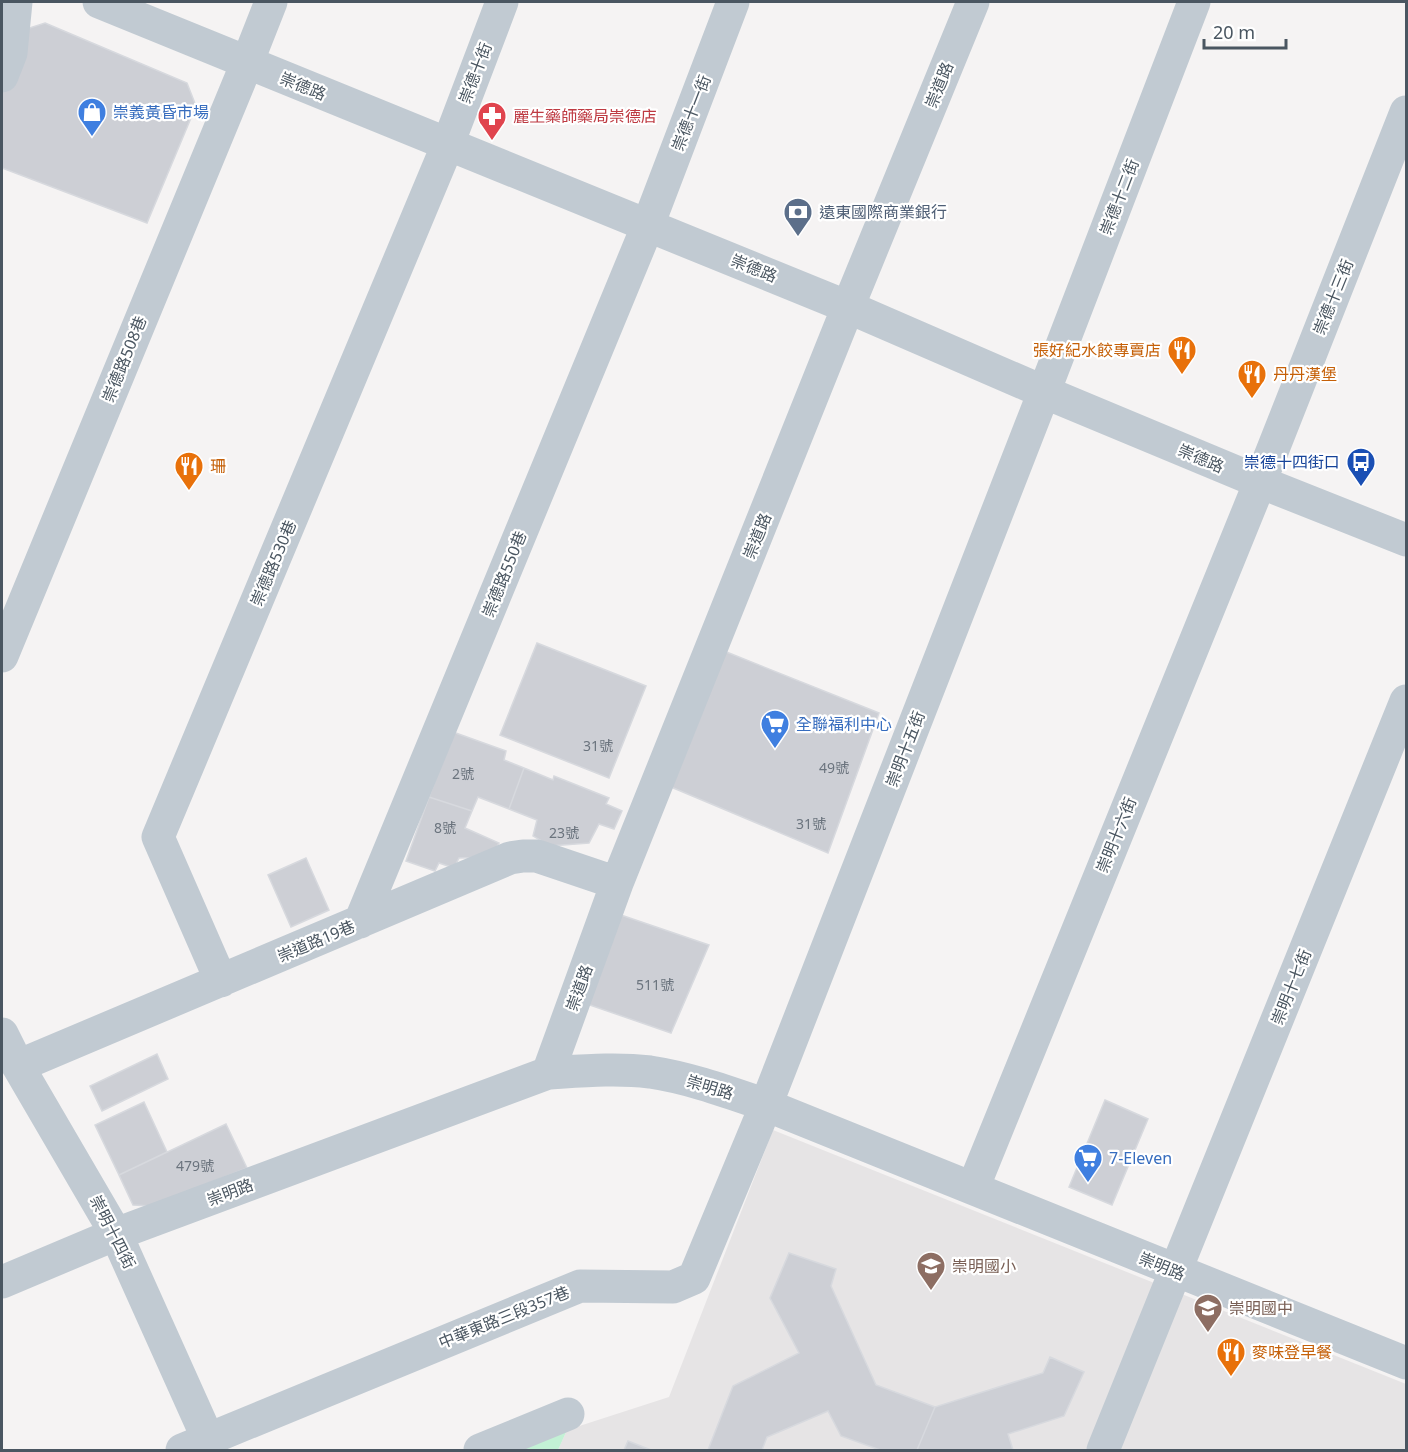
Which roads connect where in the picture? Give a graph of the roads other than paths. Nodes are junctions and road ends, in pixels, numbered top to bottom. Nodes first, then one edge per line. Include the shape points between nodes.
1 (16, 2) edge
2 (99, 2) edge
3 (271, 2) edge
4 (502, 2) edge
5 (733, 2) edge
6 (973, 2) edge
7 (1194, 2) edge
8 (247, 63) junction
9 (2, 75) edge
10 (1407, 112) edge
11 (448, 144) junction
12 (648, 225) junction
13 (848, 307) junction
14 (1044, 392) junction
15 (1260, 482) junction
16 (1407, 540) edge
17 (2, 656) edge
18 (1407, 701) edge
19 (617, 883) junction
20 (360, 922) junction
21 (221, 981) junction
22 (2, 1034) edge
23 (18, 1066) junction
24 (548, 1072) junction
25 (766, 1105) junction
26 (973, 1188) junction
27 (116, 1234) junction
28 (1176, 1272) junction
29 (2, 1282) edge
30 (1406, 1360) edge
31 (568, 1414) dead end
32 (195, 1445) edge
33 (480, 1450) edge
34 (1103, 1450) edge

1 - 9 street via 11,53
2 - 8 street, 崇德路
3 - 8 street, 崇德路508巷
4 - 11 street, 崇德十街
5 - 12 street, 崇德十一街
6 - 13 street, 崇道路
7 - 14 street, 崇德十二街
8 - 11 street, 崇德路
8 - 17 street, 崇德路508巷
10 - 15 street, 崇德十三街
11 - 12 street, 崇德路
11 - 21 street, 崇德路530巷 via 158,837
12 - 13 street, 崇德路
12 - 20 street, 崇德路550巷
13 - 14 street, 崇德路
13 - 19 street, 崇道路
14 - 15 street, 崇德路
14 - 25 street, 崇明十五街
15 - 16 street, 崇德路
15 - 26 street, 崇明十六街
18 - 28 street, 崇明十七街
19 - 20 street, 崇道路19巷 via 537,856 523,856 510,858
19 - 24 street, 崇道路
20 - 21 street, 崇道路19巷
21 - 23 street, 崇道路19巷
22 - 23 street, 崇明十四街
23 - 27 street, 崇明十四街
24 - 25 street, 崇明路 via 649,1072 701,1083
24 - 27 street, 崇明路
25 - 26 street, 崇明路
25 - 32 street, 中華東路三段357巷 via 694,1278 673,1287 579,1286
26 - 28 street, 崇明路
27 - 29 street, 崇明路
27 - 32 street, 崇明十四街
28 - 30 street, 崇明路
28 - 34 street, 崇明十七街
31 - 33 street

